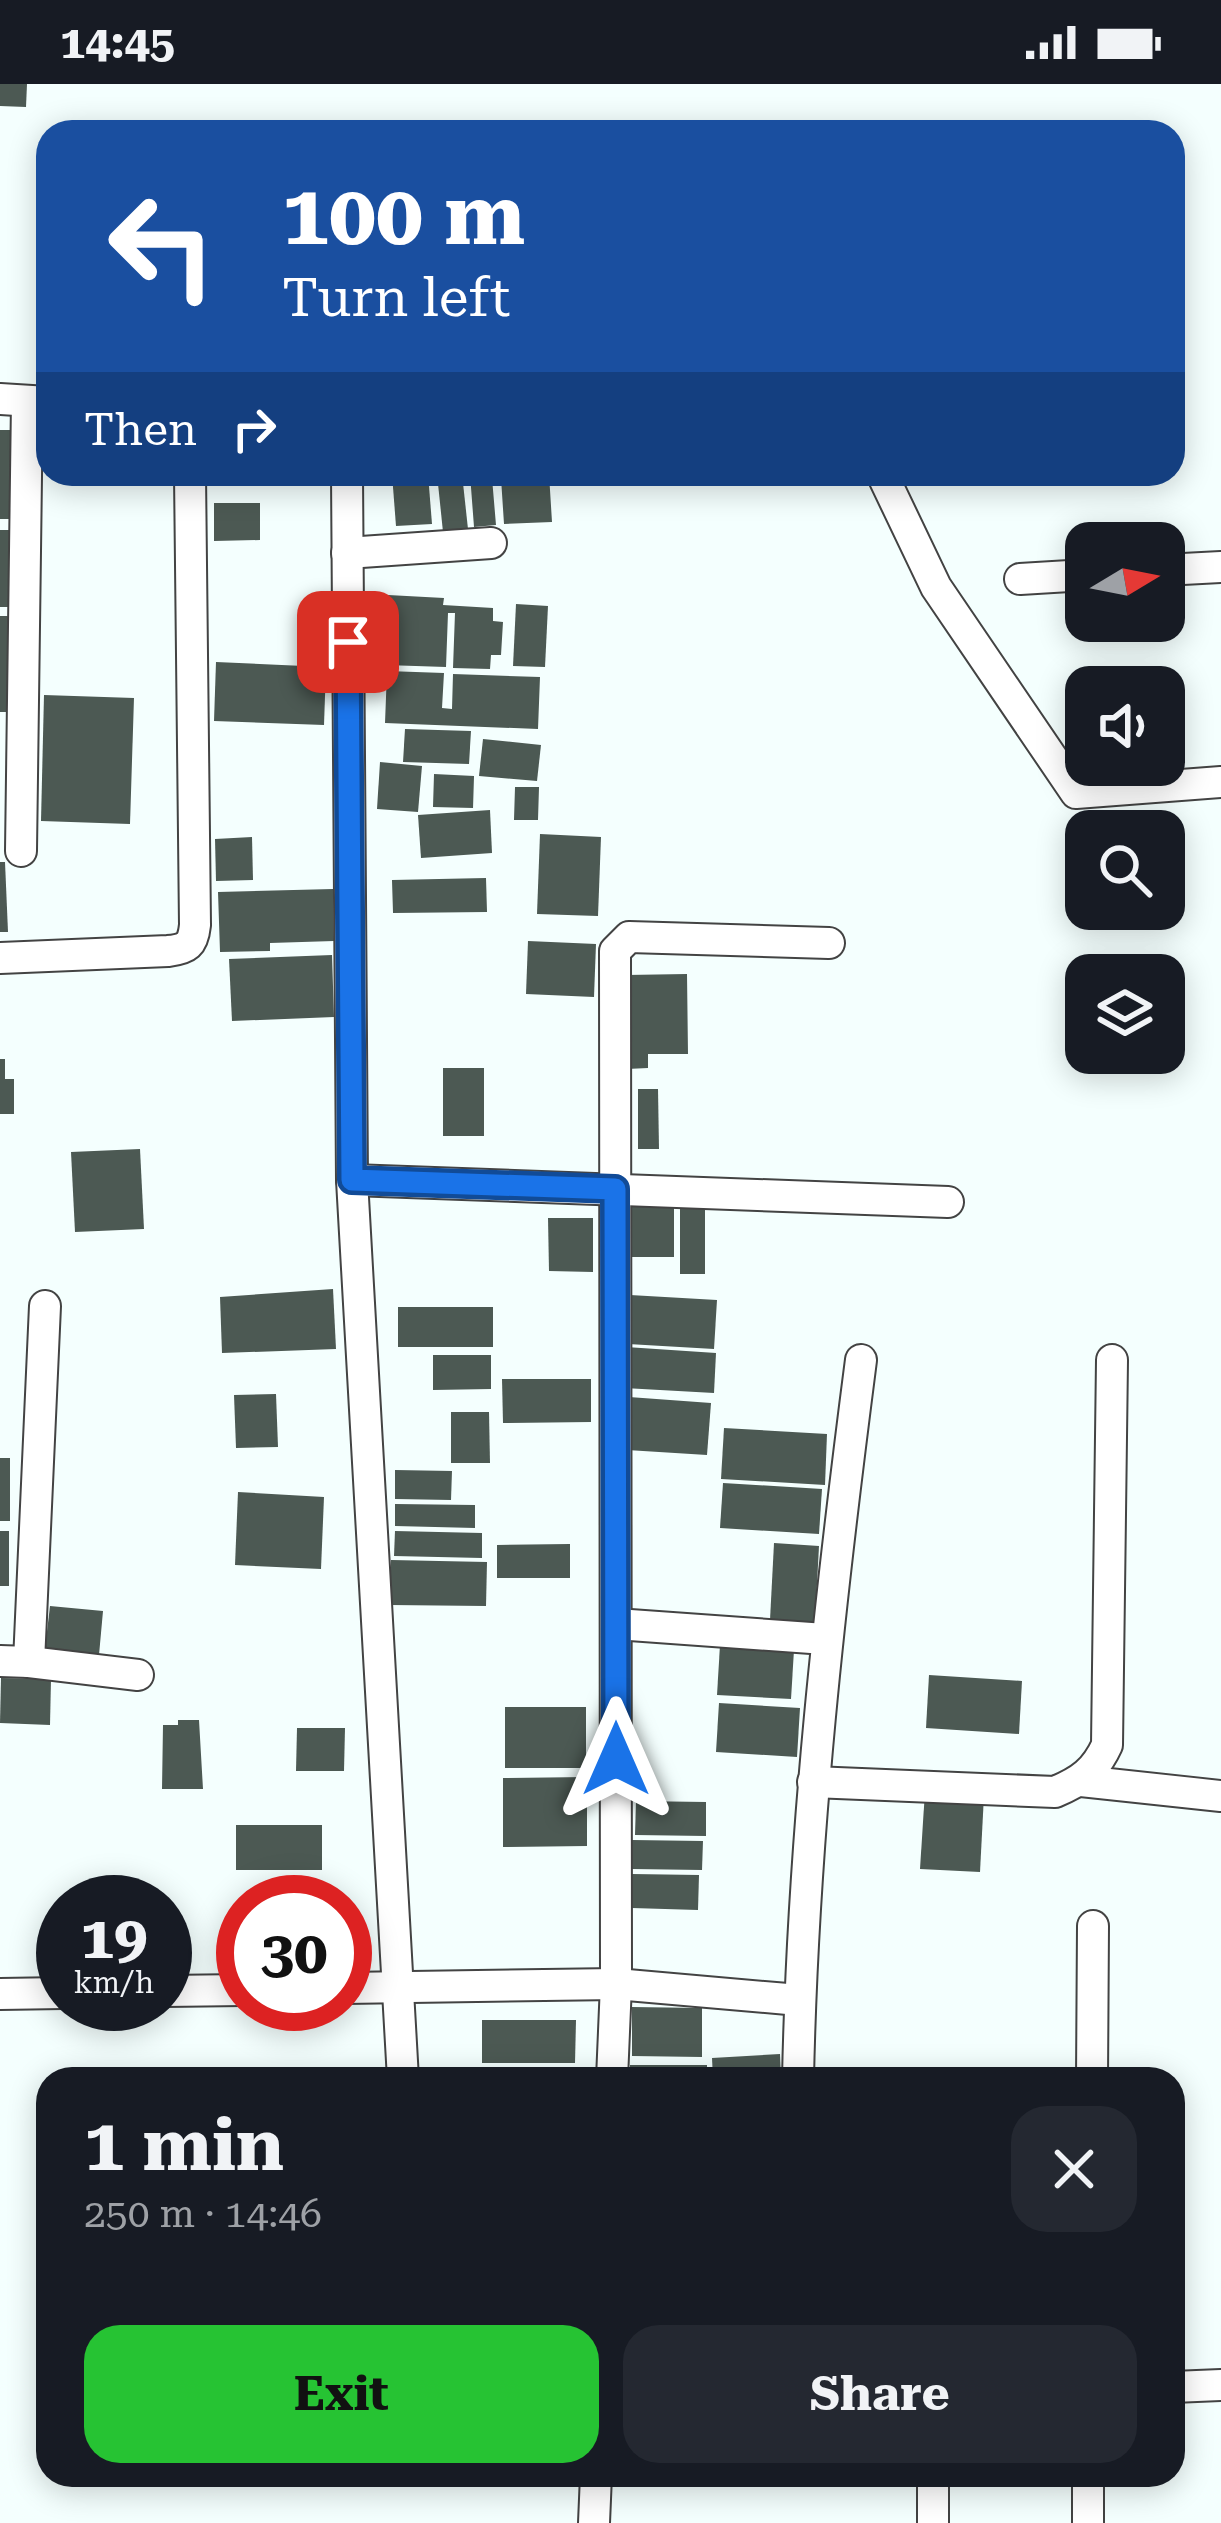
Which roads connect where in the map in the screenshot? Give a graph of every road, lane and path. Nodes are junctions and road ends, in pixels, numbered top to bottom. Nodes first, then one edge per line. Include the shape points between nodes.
1 (25, 401) edge
2 (190, 486) edge
3 (346, 486) edge
4 (888, 486) edge
5 (491, 543) dead end
6 (347, 553) junction
7 (1221, 567) edge
8 (1185, 569) edge
9 (1065, 576) edge
10 (1020, 579) dead end
11 (1221, 782) edge
12 (21, 851) dead end
13 (829, 943) dead end
14 (0, 958) edge
15 (352, 1180) junction
16 (615, 1189) junction
17 (948, 1202) dead end
18 (45, 1306) dead end
19 (861, 1360) dead end
20 (1112, 1360) dead end
21 (616, 1624) junction
22 (825, 1639) junction
23 (15, 1662) edge
24 (138, 1675) dead end
25 (1081, 1781) junction
26 (813, 1782) junction
27 (1221, 1796) edge
28 (1093, 1926) dead end
29 (616, 1984) junction
30 (400, 1987) junction
31 (372, 1988) edge
32 (36, 1993) edge
33 (0, 1994) edge
34 (800, 2000) junction
35 (403, 2067) edge
36 (613, 2067) edge
37 (798, 2067) edge
38 (1092, 2067) edge
39 (1221, 2385) edge
40 (1185, 2386) edge
41 (596, 2487) edge
42 (933, 2487) edge
43 (1088, 2487) edge
44 (594, 2523) edge
45 (933, 2523) edge
46 (1088, 2523) edge

1 - 12 street
2 - 14 street via 194,937 185,949 168,951
3 - 6 street
4 - 11 street via 936,586 1076,793
5 - 6 street
6 - 15 street
7 - 8 street
9 - 10 street
13 - 16 street via 621,942
15 - 16 street
15 - 30 street
16 - 17 street
16 - 21 street
18 - 23 street
19 - 22 street
20 - 25 street via 1107,1745
21 - 22 street
21 - 29 street
22 - 26 street
23 - 24 street
25 - 26 street via 1055,1792
25 - 27 street
26 - 34 street
28 - 38 street
29 - 30 street
29 - 34 street
29 - 36 street
30 - 31 street
30 - 35 street
32 - 33 street
34 - 37 street
39 - 40 street
41 - 44 street
42 - 45 street
43 - 46 street

